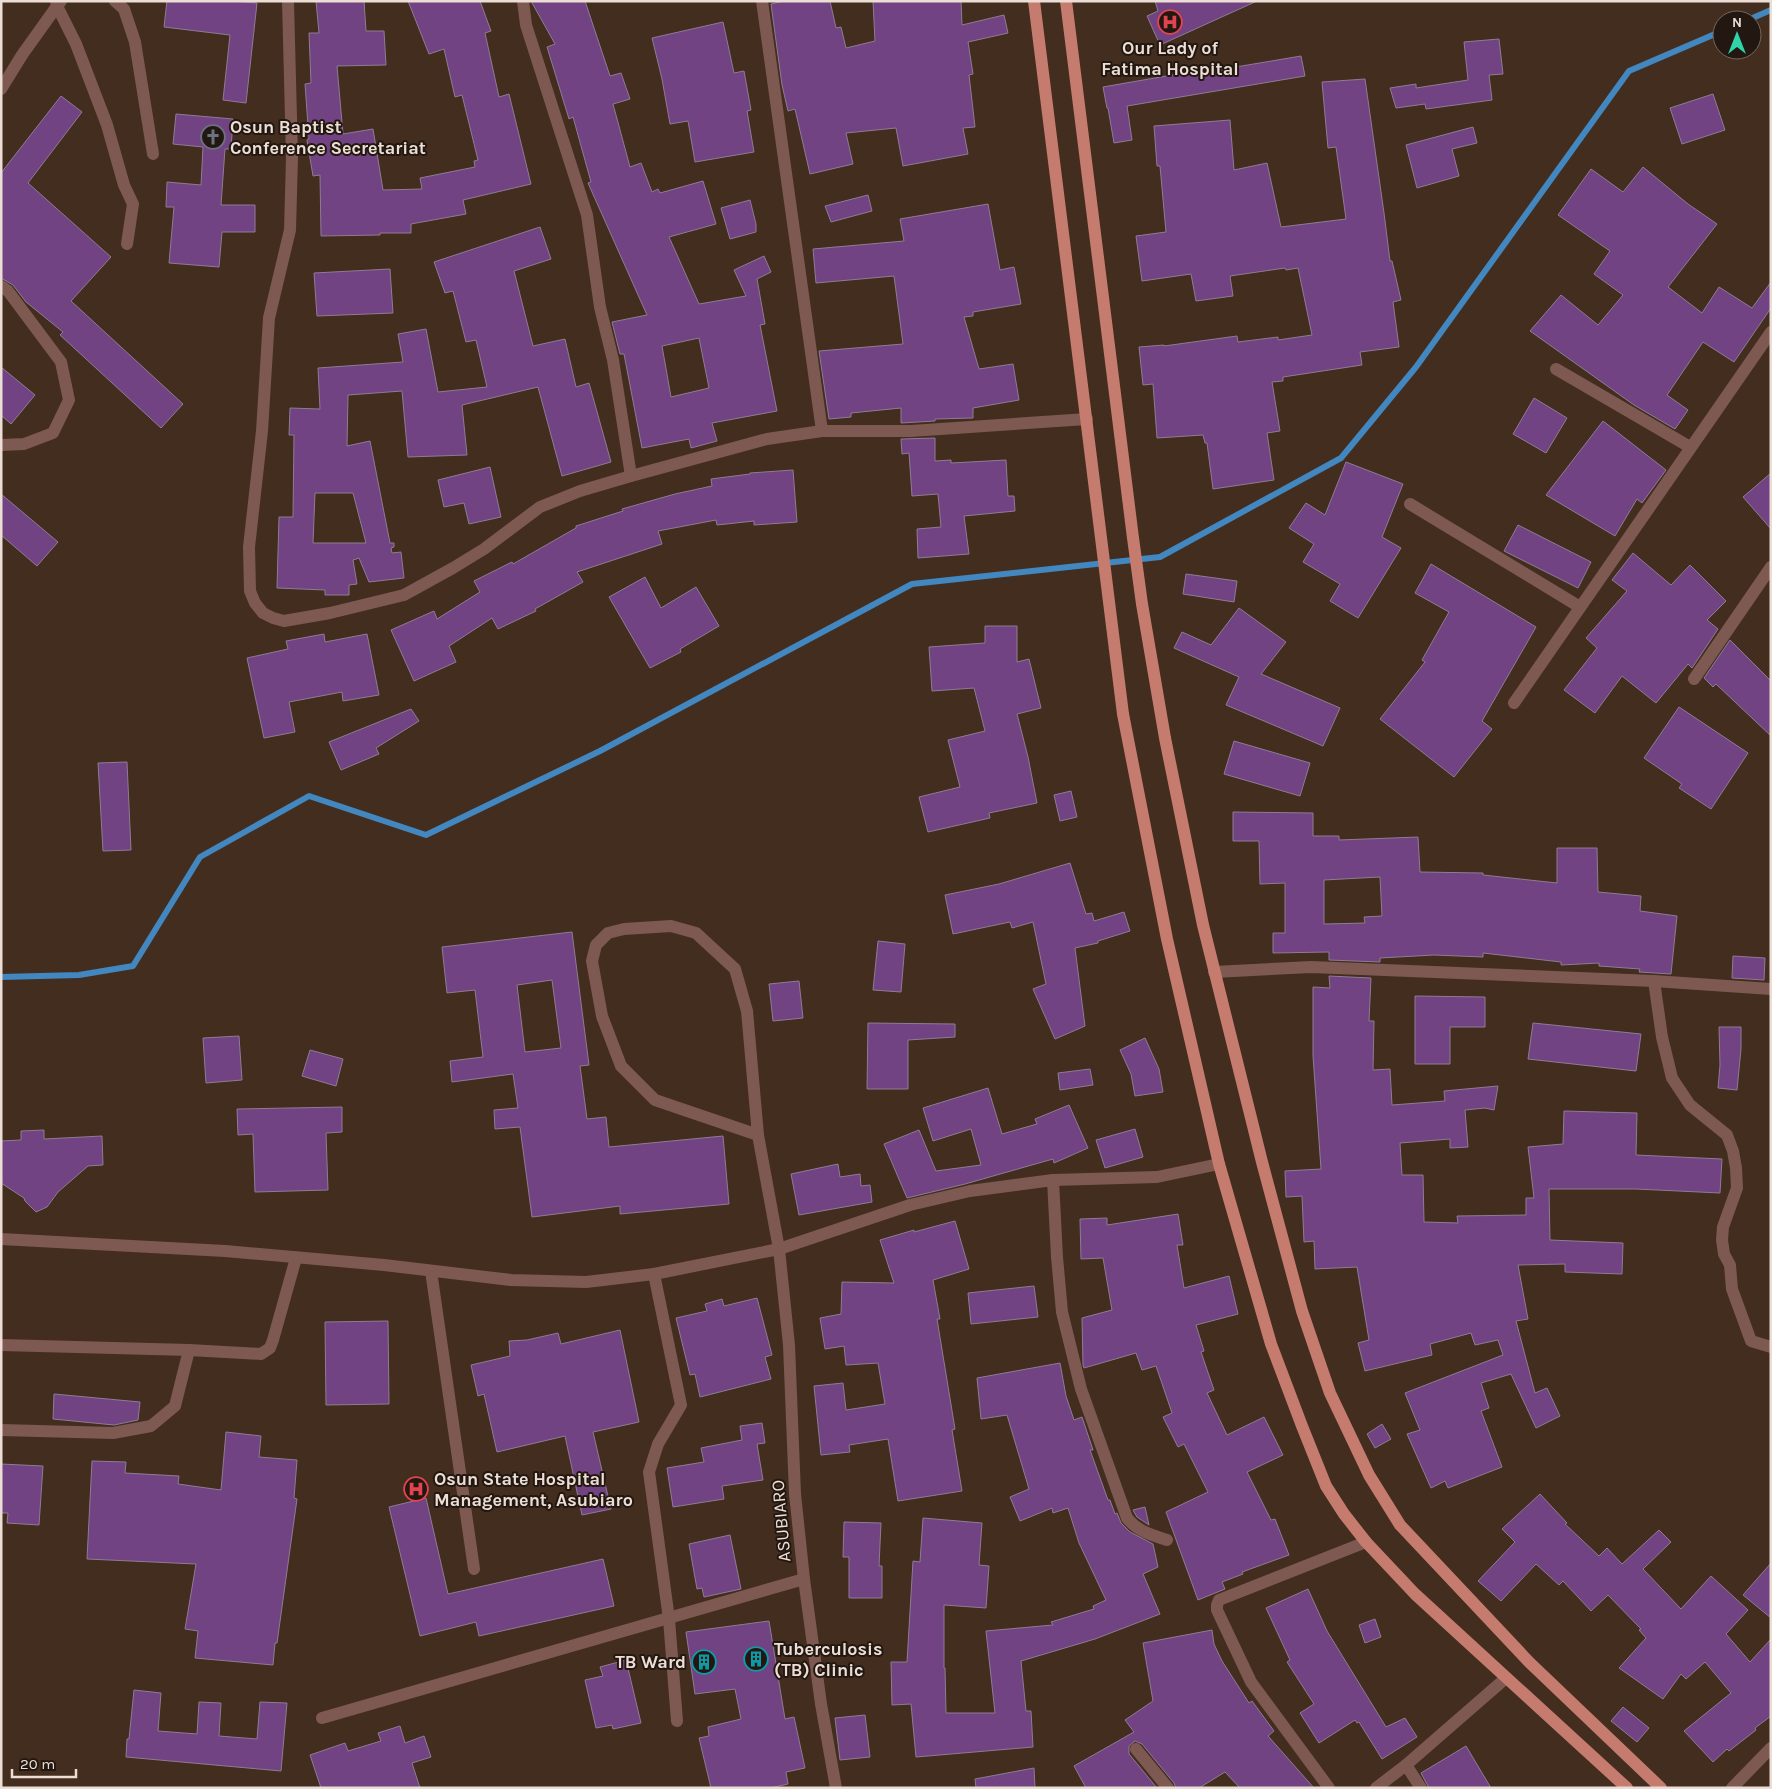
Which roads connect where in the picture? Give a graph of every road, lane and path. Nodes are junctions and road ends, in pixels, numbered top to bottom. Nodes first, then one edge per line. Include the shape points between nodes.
1 (115, 1) edge
2 (288, 1) edge
3 (523, 1) edge
4 (762, 1) edge
5 (1034, 1) edge
6 (1066, 1) edge
7 (58, 3) edge
8 (2, 87) edge
9 (153, 154) dead end
10 (127, 244) dead end
11 (1, 286) edge
12 (1771, 332) edge
13 (1556, 370) dead end
14 (1087, 419) junction
15 (822, 431) junction
16 (1, 445) edge
17 (1690, 448) junction
18 (631, 476) junction
19 (1410, 504) dead end
20 (1771, 567) edge
21 (1580, 607) junction
22 (1694, 679) dead end
23 (1514, 703) dead end
24 (1214, 972) junction
25 (1654, 981) junction
26 (1771, 989) edge
27 (758, 1135) junction
28 (1219, 1164) junction
29 (1053, 1180) junction
30 (1, 1239) edge
31 (779, 1249) junction
32 (296, 1258) junction
33 (431, 1271) junction
34 (654, 1274) junction
35 (1, 1345) edge
36 (1771, 1347) edge
37 (189, 1350) junction
38 (1, 1430) edge
39 (1167, 1540) dead end
40 (1366, 1542) junction
41 (474, 1569) dead end
42 (804, 1579) junction
43 (669, 1619) junction
44 (1506, 1678) junction
45 (322, 1718) dead end
46 (677, 1721) dead end
47 (1771, 1748) edge
48 (1136, 1749) dead end
49 (1406, 1766) junction
50 (836, 1788) edge
51 (1168, 1788) edge
52 (1329, 1788) edge
53 (1376, 1788) edge
54 (1421, 1788) edge
55 (1627, 1788) edge
56 (1661, 1788) edge
57 (1732, 1788) edge

1 - 9 street via 124,9 135,42
2 - 18 street via 292,157 290,230 269,318 262,431 249,547 250,592 262,613 284,621 404,595 484,549 540,507
3 - 18 street via 526,25 587,215
4 - 15 street
5 - 14 main road
6 - 24 main road via 1142,604 1165,738
7 - 8 street
7 - 10 street via 107,125 124,185 133,204
11 - 16 street via 61,362 69,400 53,433 24,444
12 - 17 street
13 - 17 street
14 - 15 street via 911,431
14 - 28 main road via 1123,714 1163,919
15 - 18 street via 767,439
17 - 21 street
19 - 21 street
20 - 22 street
21 - 23 street
24 - 25 street via 1311,967
24 - 56 main road via 1302,1311 1330,1394 1369,1475 1400,1525 1529,1662
25 - 26 street
25 - 36 street via 1672,1078 1690,1105 1727,1135 1733,1151 1736,1188 1723,1227 1724,1254 1730,1264 1732,1290 1750,1341
27 - 27 street, ASUBIARO via 655,1100 621,1066 602,1016 592,961 596,944 608,933 671,926 696,933 735,969 747,1011
27 - 31 street, ASUBIARO
28 - 29 street via 1157,1177
28 - 40 main road via 1271,1344 1302,1426 1326,1486
29 - 31 street via 970,1191 910,1205
29 - 39 street via 1062,1312 1081,1389 1127,1518 1142,1531
30 - 32 street via 215,1250
31 - 34 street
31 - 42 street, ASUBIARO via 789,1345 795,1494
32 - 33 street
32 - 37 street via 270,1348 261,1354
33 - 34 street via 511,1280 586,1282
33 - 41 street
34 - 43 street via 680,1405 658,1444 649,1472
35 - 37 street
37 - 38 street via 175,1406 151,1426 113,1433
40 - 44 main road via 1415,1594
40 - 52 street via 1219,1600 1217,1605 1251,1682
42 - 43 street
42 - 50 street, ASUBIARO
43 - 45 street
43 - 46 street
44 - 49 street
44 - 55 main road
47 - 57 street
48 - 51 street
49 - 53 street
49 - 54 street

